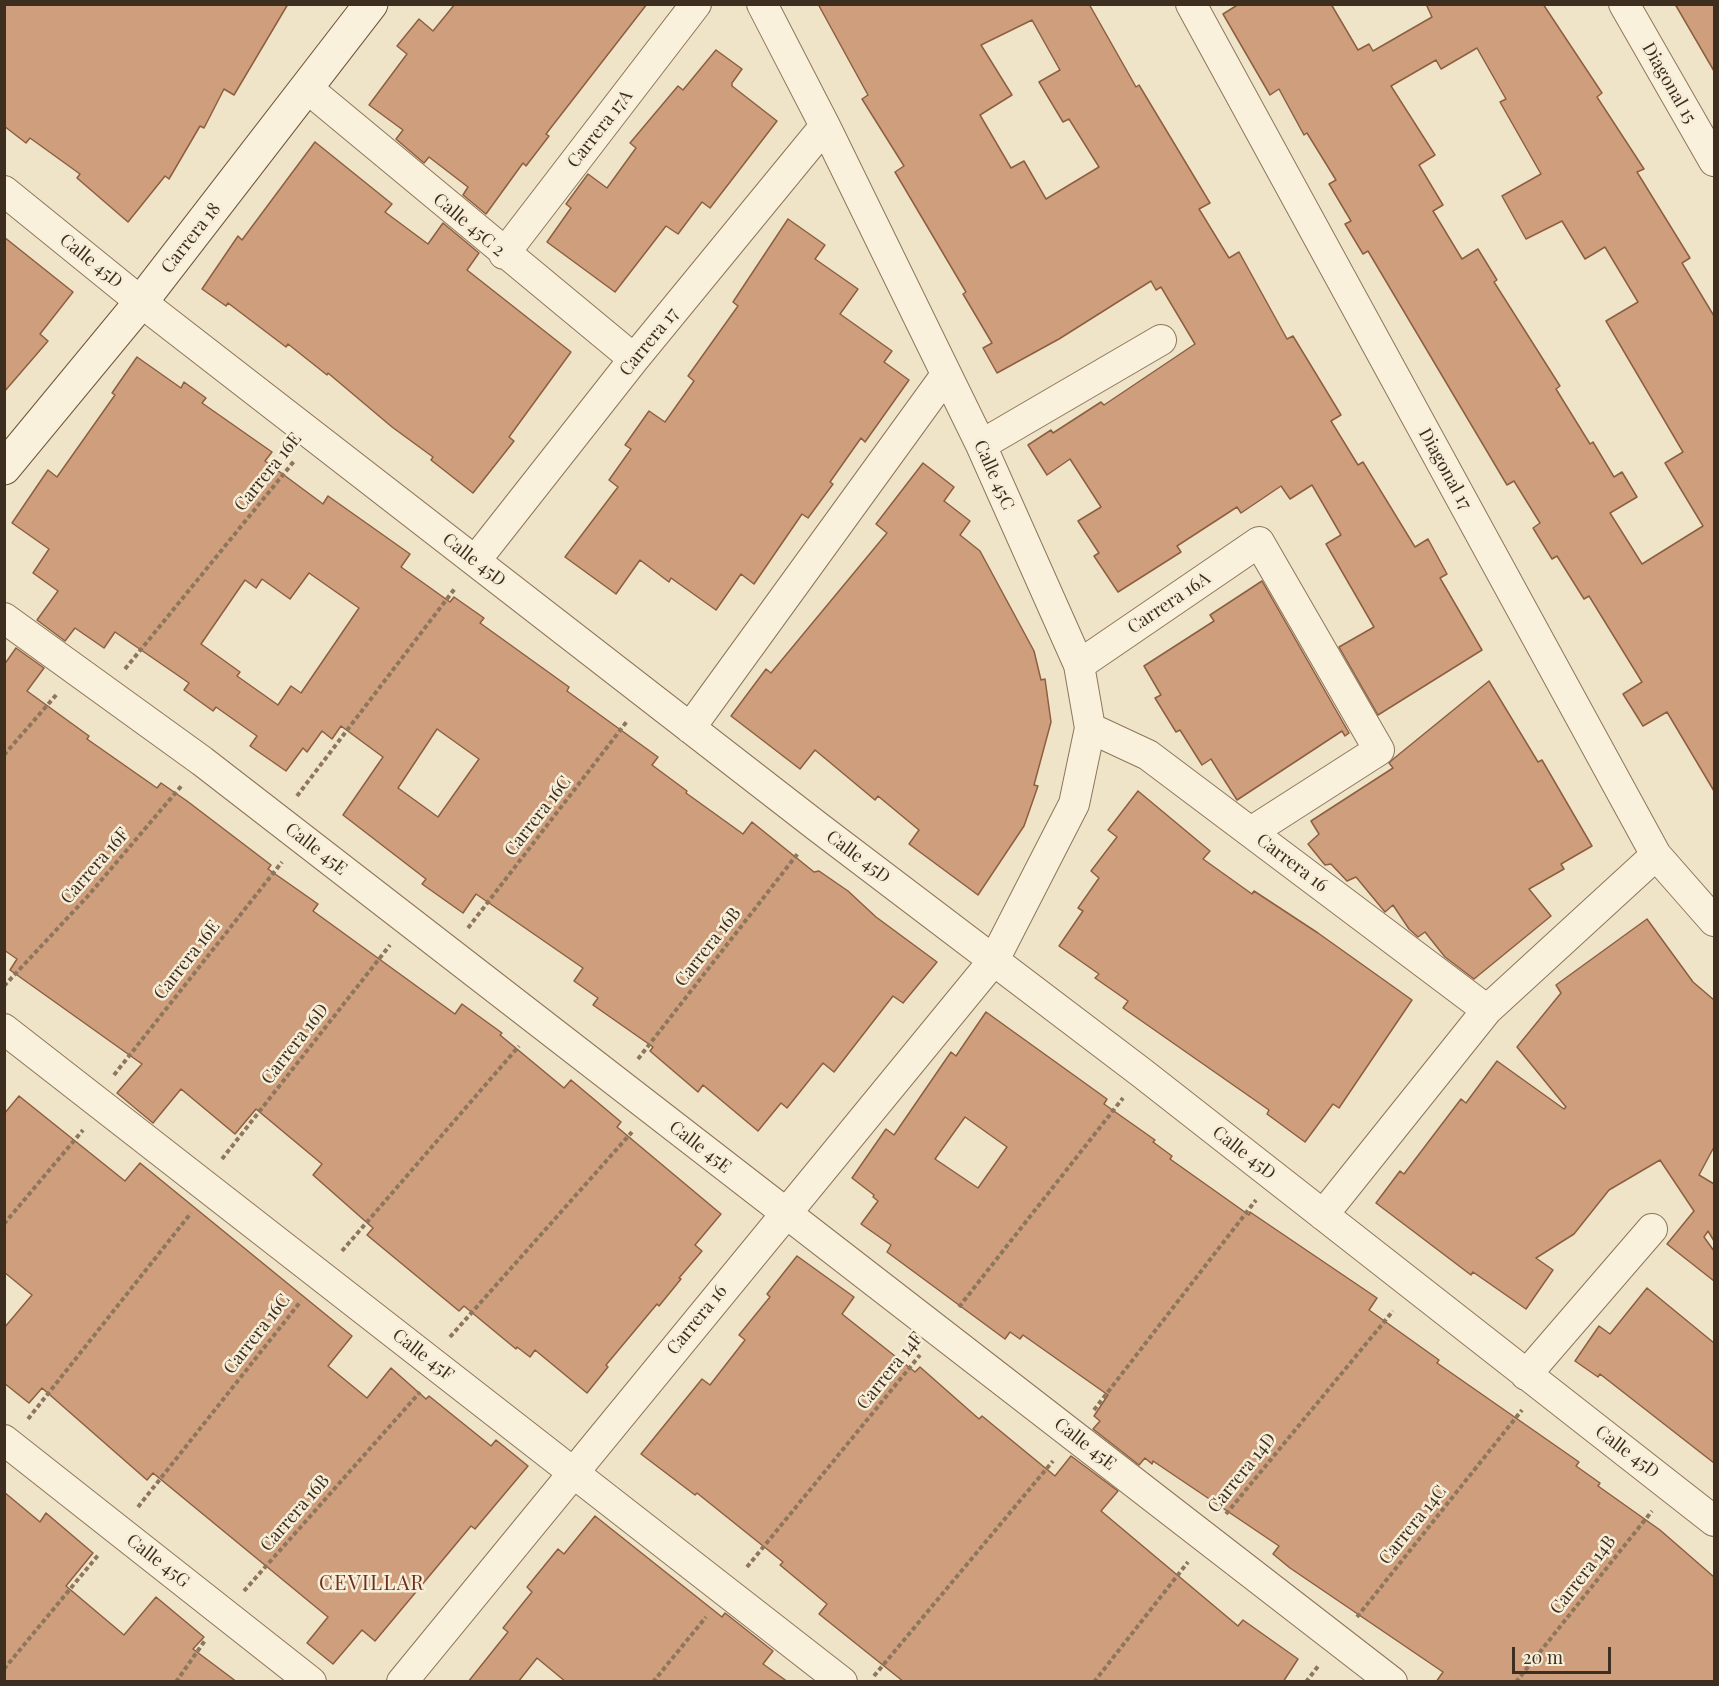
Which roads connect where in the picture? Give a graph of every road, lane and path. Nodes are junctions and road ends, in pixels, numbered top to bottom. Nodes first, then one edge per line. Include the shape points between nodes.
1 (370, 4) edge
2 (696, 4) edge
3 (762, 4) edge
4 (1191, 4) edge
5 (1624, 4) edge
6 (307, 88) junction
7 (825, 126) junction
8 (1714, 161) edge
9 (4, 191) edge
10 (504, 254) junction
11 (141, 302) junction
12 (1161, 340) dead end
13 (634, 359) junction
14 (946, 375) junction
15 (315, 435) junction
16 (981, 445) junction
17 (4, 468) edge
18 (475, 561) junction
19 (4, 618) edge
20 (1079, 664) junction
21 (76, 671) junction
22 (106, 693) junction
23 (648, 695) junction
24 (690, 728) junction
25 (1090, 728) junction
26 (4, 755) edge
27 (202, 761) junction
28 (818, 827) junction
29 (289, 829) junction
30 (1251, 832) junction
31 (1656, 855) junction
32 (409, 921) junction
33 (1714, 921) edge
34 (449, 952) junction
35 (994, 960) junction
36 (4, 986) edge
37 (1487, 1011) junction
38 (539, 1022) junction
39 (4, 1029) edge
40 (1142, 1073) junction
41 (619, 1084) junction
42 (99, 1103) junction
43 (652, 1109) junction
44 (207, 1186) junction
45 (786, 1212) junction
46 (1323, 1215) junction
47 (4, 1224) edge
48 (1652, 1229) dead end
49 (321, 1276) junction
50 (1414, 1285) junction
51 (939, 1331) junction
52 (435, 1364) junction
53 (1533, 1381) junction
54 (6, 1442) edge
55 (573, 1472) junction
56 (1671, 1486) junction
57 (1714, 1521) edge
58 (119, 1530) junction
59 (1206, 1538) junction
60 (727, 1592) junction
61 (225, 1613) junction
62 (1338, 1640) junction
63 (4, 1669) edge
64 (176, 1682) edge
65 (311, 1682) edge
66 (402, 1682) edge
67 (653, 1682) edge
68 (842, 1682) edge
69 (1094, 1682) edge
70 (1306, 1682) edge
71 (1392, 1682) edge
72 (1516, 1682) edge

1 - 6 street, Carrera 18
2 - 10 street, Carrera 17A
3 - 7 street, Calle 45C
4 - 31 street, Diagonal 17
5 - 8 street, Diagonal 15
6 - 10 street, Calle 45C 2
6 - 11 street, Carrera 18
7 - 13 street, Carrera 17
7 - 14 street, Calle 45C
9 - 11 street, Calle 45D
10 - 13 street, Calle 45C 2
11 - 15 street, Calle 45D
11 - 17 street, Carrera 18
12 - 16 street
13 - 18 street, Carrera 17
14 - 16 street, Calle 45C
14 - 24 street
15 - 18 street, Calle 45D
15 - 22 path, Carrera 16E
16 - 20 street, Calle 45C
18 - 23 street, Calle 45D
18 - 29 path
19 - 21 street, Calle 45E
20 - 25 street, Calle 45C
20 - 30 street, Carrera 16A via 1259,542 1379,750
21 - 22 street, Calle 45E
21 - 26 path
22 - 27 street, Calle 45E
23 - 24 street, Calle 45D
23 - 34 path, Carrera 16C
24 - 28 street, Calle 45D
25 - 30 street, Carrera 16 via 1148,755
25 - 35 street, Calle 45C via 1074,804
27 - 29 street, Calle 45E
27 - 36 path, Carrera 16F via 87,897
28 - 35 street, Calle 45D
28 - 41 path, Carrera 16B
29 - 32 street, Calle 45E
29 - 42 path, Carrera 16E
30 - 37 street, Carrera 16
31 - 33 street, Diagonal 17
31 - 37 street
32 - 34 street, Calle 45E
32 - 44 path, Carrera 16D
34 - 38 street, Calle 45E
35 - 40 street, Calle 45D
35 - 45 street, Carrera 16
37 - 46 street
38 - 41 street, Calle 45E
38 - 49 path, Carrera 16C
39 - 42 street, Calle 45F
40 - 46 street, Calle 45D
40 - 51 path, Carrera 14F
41 - 43 street, Calle 45E
42 - 44 street, Calle 45F
42 - 47 path, Carrera 16E
43 - 45 street, Calle 45E
43 - 52 path, Carrera 16B
44 - 49 street, Calle 45F
44 - 54 path, Carrera 16D
45 - 51 street, Calle 45E
45 - 55 street, Carrera 16
46 - 50 street, Calle 45D
48 - 53 street
49 - 52 street, Calle 45F
49 - 58 path, Carrera 16C
50 - 53 street, Calle 45D
50 - 59 path, Carrera 14D
51 - 59 street, Calle 45E
51 - 60 path, Carrera 14F
52 - 55 street, Calle 45F
52 - 61 path, Carrera 16B
53 - 56 street, Calle 45D
53 - 62 path, Carrera 14C
54 - 58 street, Calle 45G
55 - 60 street, Calle 45F
55 - 66 street, Carrera 16
56 - 57 street, Calle 45D
56 - 72 path, Carrera 14B
58 - 61 street, Calle 45G
58 - 63 path, Carrera 16C
59 - 62 street, Calle 45E
59 - 69 path, Carrera 14D
60 - 67 path, Carrera 14F
60 - 68 street, Calle 45F
61 - 64 path, Carrera 16B
61 - 65 street, Calle 45G
62 - 70 path, Carrera 14C
62 - 71 street, Calle 45E

